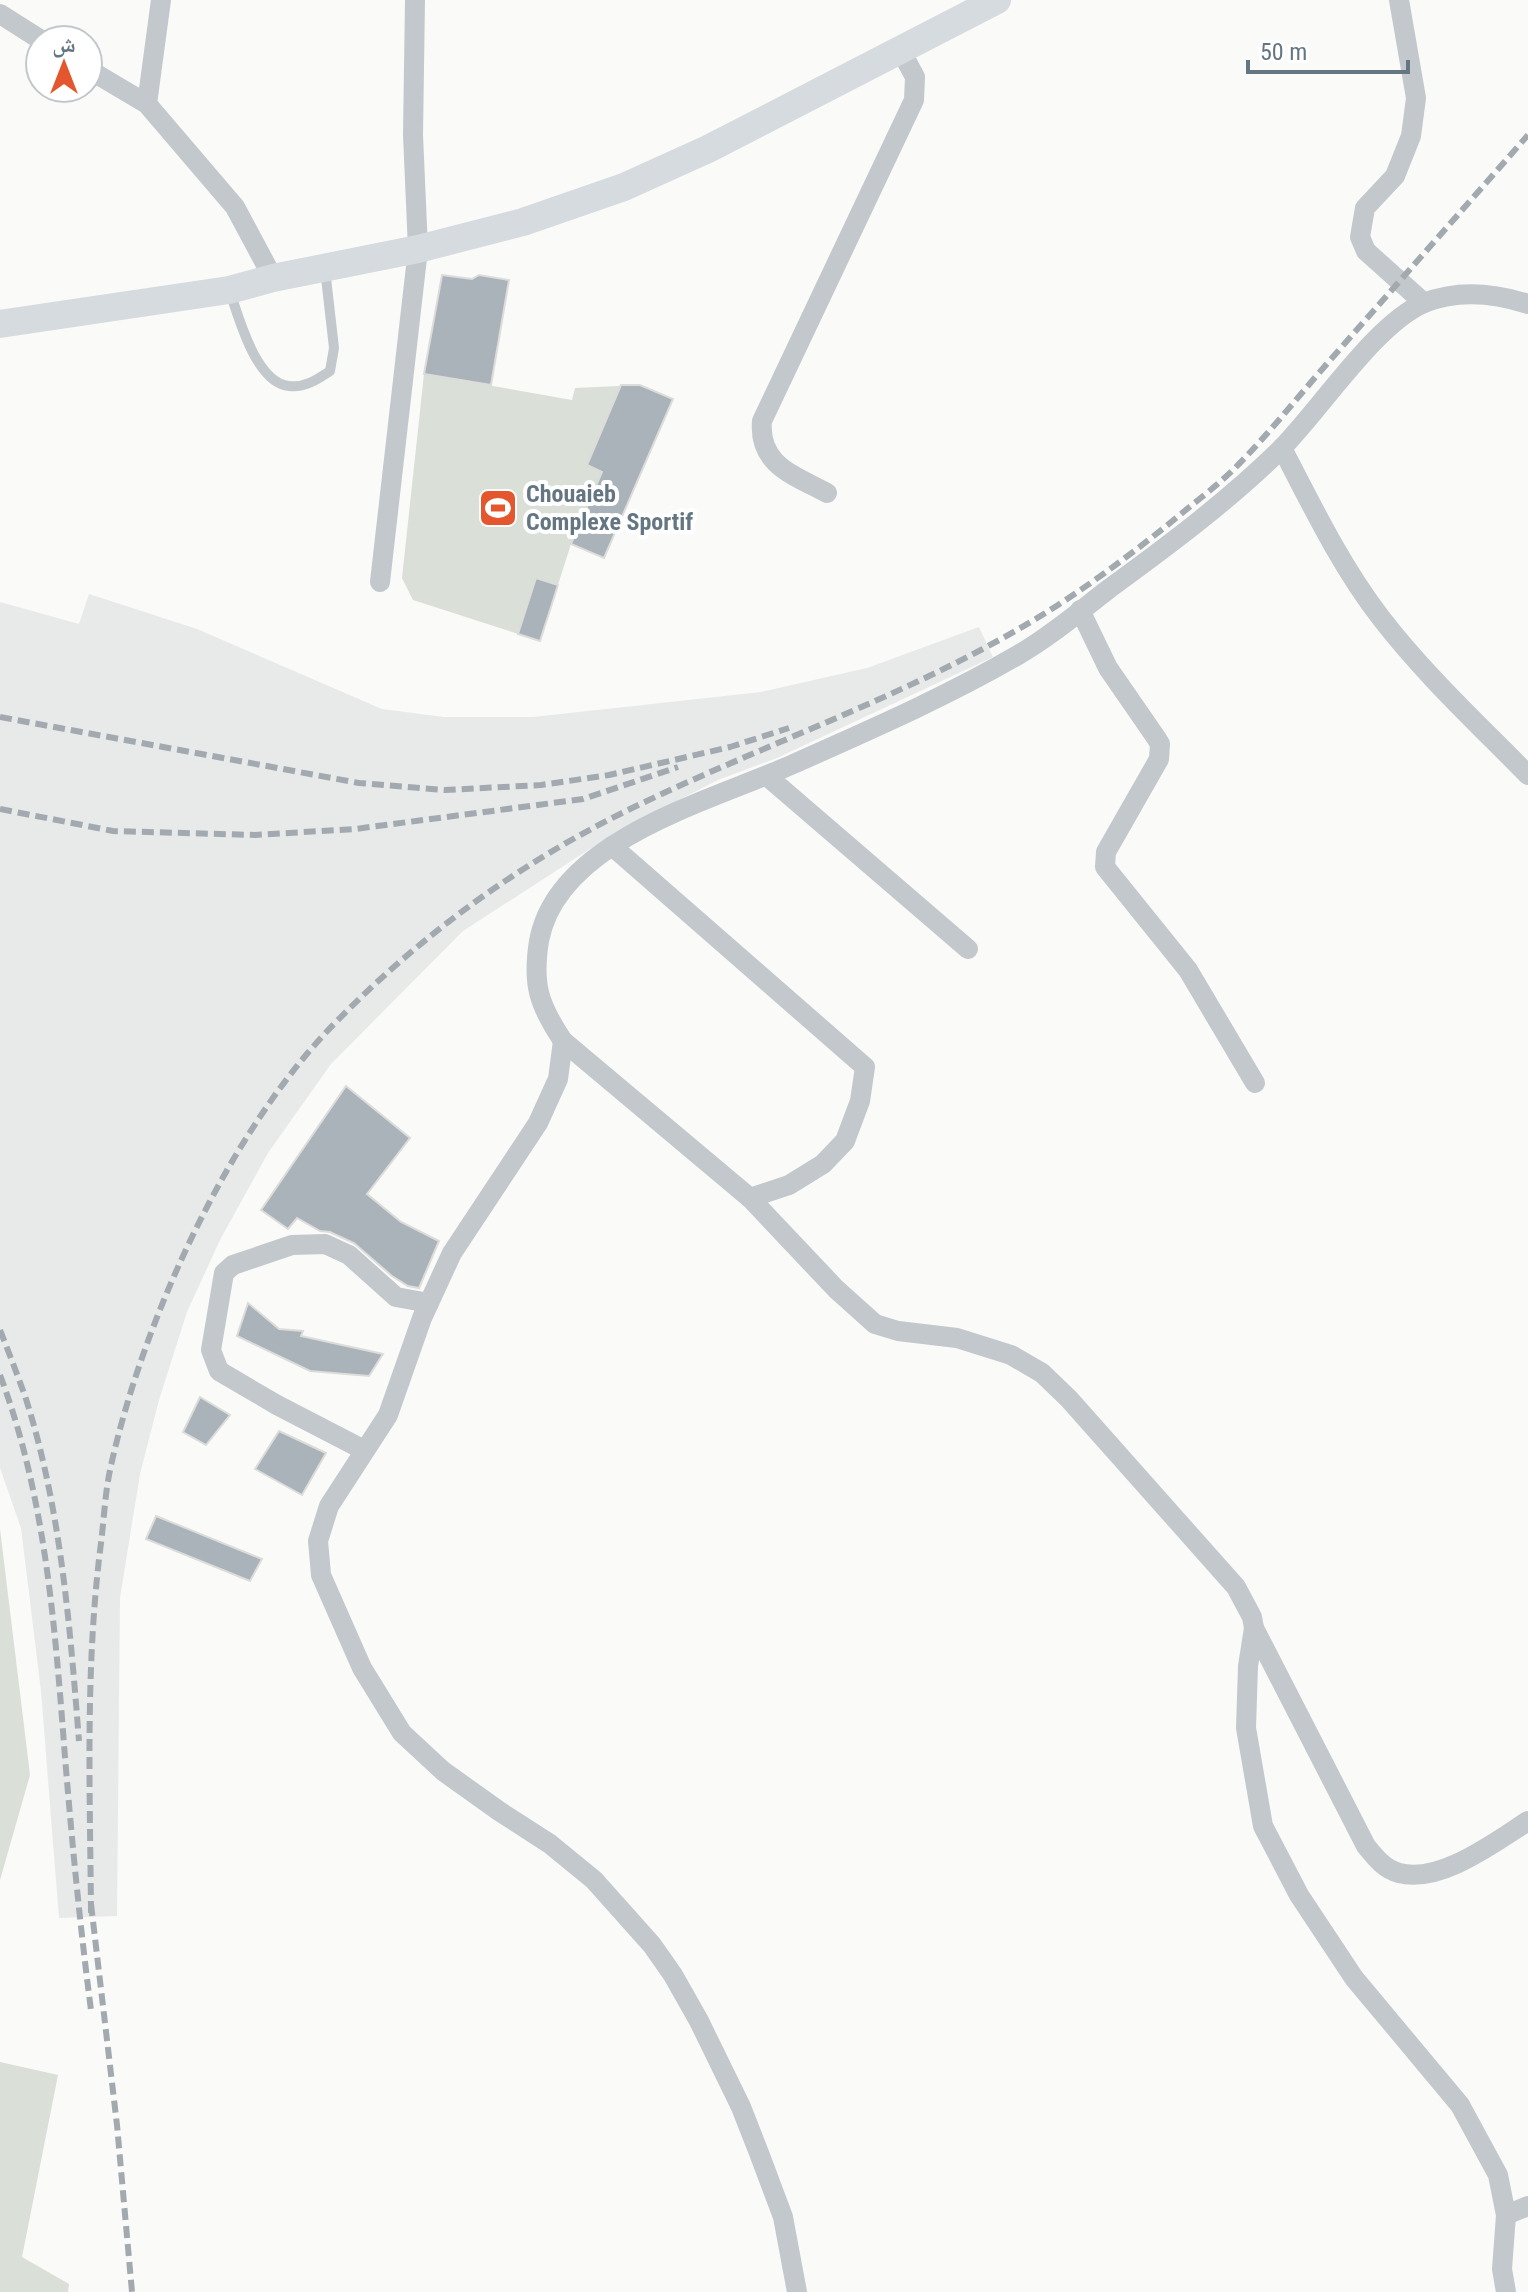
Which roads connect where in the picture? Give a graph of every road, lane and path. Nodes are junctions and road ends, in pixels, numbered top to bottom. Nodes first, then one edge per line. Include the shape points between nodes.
1 (161, 0) edge
2 (415, 0) edge
3 (997, 0) edge
4 (1399, 0) edge
5 (0, 14) edge
6 (24, 29) edge
7 (900, 49) junction
8 (104, 78) edge
9 (147, 104) junction
10 (418, 249) junction
11 (324, 267) junction
12 (273, 278) junction
13 (229, 290) junction
14 (1424, 303) junction
15 (1528, 304) edge
16 (0, 324) edge
17 (1282, 448) junction
18 (827, 493) dead end
19 (380, 582) dead end
20 (1080, 610) junction
21 (1528, 775) edge
22 (767, 776) junction
23 (612, 846) junction
24 (968, 949) dead end
25 (563, 1041) junction
26 (1255, 1083) dead end
27 (750, 1198) junction
28 (429, 1303) junction
29 (364, 1450) junction
30 (1254, 1628) junction
31 (1528, 1821) edge
32 (1528, 2206) edge
33 (1506, 2215) junction
34 (797, 2292) edge
35 (1506, 2292) edge

1 - 9 street
2 - 10 street
3 - 7 main road
4 - 14 street via 1416,98 1411,136 1395,176 1365,208 1360,237 1366,251
5 - 6 street
7 - 10 main road via 624,187 523,222
7 - 18 street via 915,77 914,100 762,421 764,448 772,460
8 - 9 street
9 - 12 street via 235,207
10 - 11 main road
10 - 19 street
11 - 12 main road
11 - 13 lane via 334,348 330,371 311,383 287,386 267,375
12 - 13 main road
13 - 16 main road
14 - 15 street via 1476,293
14 - 17 street via 1382,335
17 - 20 street via 1197,523
17 - 21 street via 1348,570 1380,617 1435,682
20 - 22 street via 1023,653 960,688
20 - 26 street via 1108,668 1160,744 1159,759 1106,852 1105,867 1188,970
22 - 23 street via 712,795
22 - 24 street
23 - 25 street via 576,875 553,903 541,933 534,970 544,1012
23 - 27 street via 865,1067 860,1101 845,1141 800,1178
25 - 27 street
25 - 28 street via 558,1079 538,1123 452,1253
27 - 30 street via 875,1324 987,1345 1042,1373 1236,1587
28 - 29 street via 388,1415
28 - 29 street via 396,1297 349,1255 325,1244 292,1245 224,1273 211,1350 219,1371
29 - 34 street via 329,1506 318,1541 321,1575 362,1668 419,1752 594,1880 652,1945 699,2021 741,2107 783,2217
30 - 31 street via 1366,1846 1382,1865 1399,1874 1426,1874 1467,1860
30 - 33 street via 1246,1728 1263,1826 1299,1895 1354,1978 1460,2105 1498,2175
32 - 33 street
33 - 35 street

